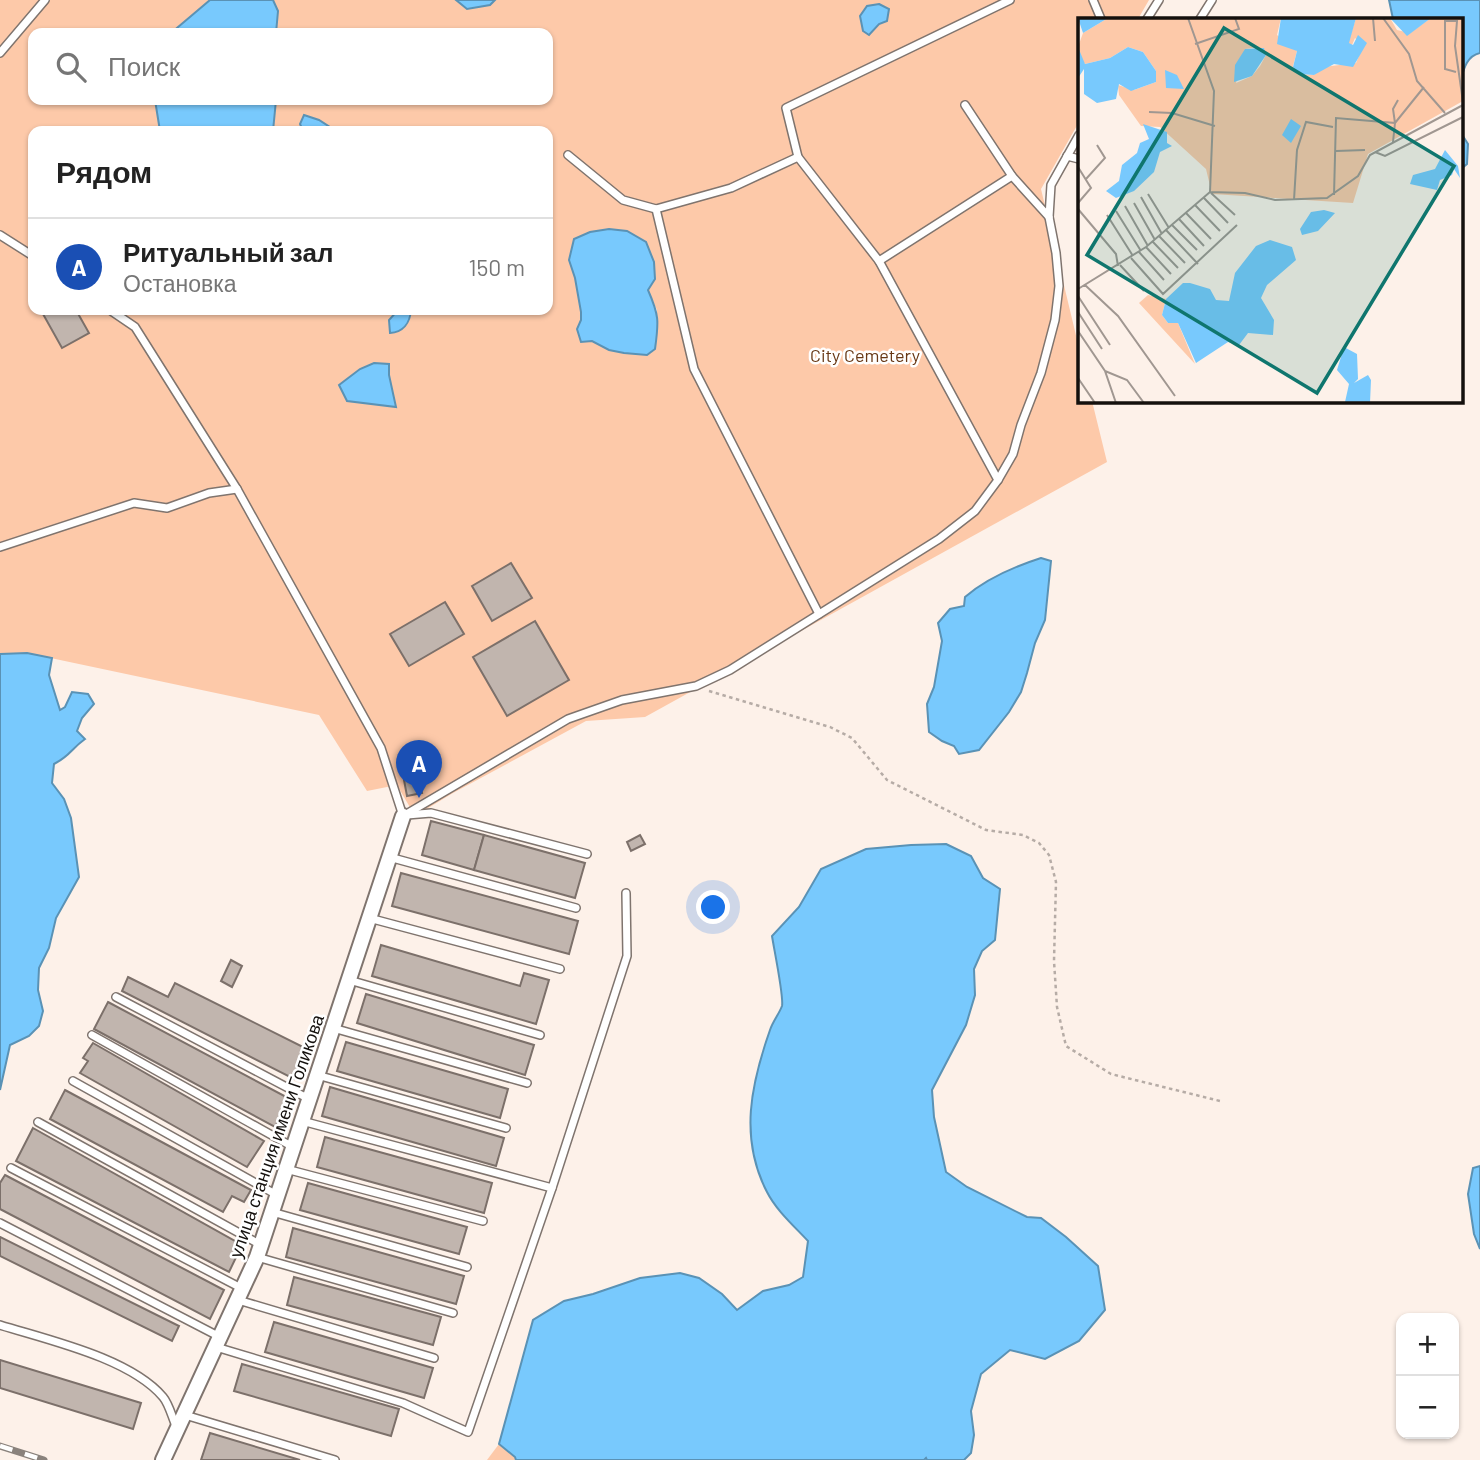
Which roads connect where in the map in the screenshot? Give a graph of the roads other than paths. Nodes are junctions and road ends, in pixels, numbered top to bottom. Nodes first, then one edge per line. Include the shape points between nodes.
1 (45, 0) edge
2 (1010, 0) edge
3 (1093, 0) edge
4 (1158, 0) edge
5 (1212, 0) edge
6 (1101, 18) edge
7 (1148, 18) edge
8 (1201, 18) edge
9 (0, 53) edge
10 (965, 105) dead end
11 (1078, 137) edge
12 (568, 155) dead end
13 (1067, 156) junction
14 (798, 157) junction
15 (1078, 159) edge
16 (1012, 176) junction
17 (656, 209) junction
18 (1049, 217) junction
19 (0, 235) edge
20 (28, 253) edge
21 (878, 261) junction
22 (117, 315) edge
23 (998, 480) junction
24 (236, 489) junction
25 (0, 547) edge
26 (819, 614) junction
27 (403, 816) junction
28 (587, 854) dead end
29 (389, 858) junction
30 (626, 893) dead end
31 (576, 908) dead end
32 (369, 918) junction
33 (560, 969) dead end
34 (349, 980) junction
35 (116, 996) dead end
36 (333, 1028) junction
37 (92, 1035) dead end
38 (540, 1035) dead end
39 (317, 1075) junction
40 (73, 1081) dead end
41 (527, 1083) dead end
42 (309, 1099) junction
43 (302, 1121) junction
44 (38, 1122) dead end
45 (506, 1128) dead end
46 (293, 1147) junction
47 (11, 1168) dead end
48 (286, 1169) junction
49 (552, 1188) junction
50 (278, 1195) junction
51 (272, 1212) junction
52 (483, 1221) dead end
53 (0, 1223) edge
54 (259, 1251) junction
55 (467, 1267) dead end
56 (240, 1295) junction
57 (453, 1313) dead end
58 (0, 1325) edge
59 (219, 1342) junction
60 (434, 1358) dead end
61 (185, 1415) junction
62 (178, 1430) junction
63 (163, 1460) edge
64 (335, 1460) edge

1 - 9 lane
2 - 14 lane via 786,108
3 - 6 lane
4 - 7 lane
5 - 8 lane
10 - 16 lane
11 - 13 lane
12 - 17 lane via 623,200
13 - 15 lane
13 - 18 lane via 1051,185
14 - 17 lane via 732,188
14 - 21 lane
16 - 18 lane
16 - 21 lane
17 - 26 lane via 694,369
18 - 23 lane via 1059,286 1055,320 1013,454
19 - 20 lane
21 - 23 lane
22 - 24 lane via 135,327
23 - 26 lane via 975,511 939,539
24 - 25 lane via 167,508 134,503
24 - 27 lane via 381,748
26 - 27 lane via 730,670 696,685 622,700 568,719
27 - 28 lane via 431,813
27 - 29 street, улица станция имени Голикова
29 - 31 lane
29 - 32 street, улица станция имени Голикова
30 - 49 lane via 627,956
32 - 33 lane
32 - 34 street, улица станция имени Голикова
34 - 36 street, улица станция имени Голикова
34 - 38 lane
35 - 42 lane
36 - 39 street, улица станция имени Голикова
36 - 41 lane
37 - 46 lane
39 - 42 street, улица станция имени Голикова
39 - 45 lane
40 - 50 lane
42 - 43 street, улица станция имени Голикова
43 - 46 street, улица станция имени Голикова
43 - 49 lane
44 - 54 lane
46 - 48 street, улица станция имени Голикова
47 - 56 lane
48 - 50 street, улица станция имени Голикова
48 - 52 lane
49 - 59 lane via 468,1432 403,1403
50 - 51 street, улица станция имени Голикова
51 - 54 street, улица станция имени Голикова
51 - 55 lane
53 - 59 lane
54 - 56 street, улица станция имени Голикова
54 - 57 lane
56 - 59 street, улица станция имени Голикова
56 - 60 lane
58 - 62 lane via 134,1372 164,1398
59 - 61 street, улица станция имени Голикова
61 - 62 street, улица станция имени Голикова
61 - 64 lane
62 - 63 street, улица станция имени Голикова

